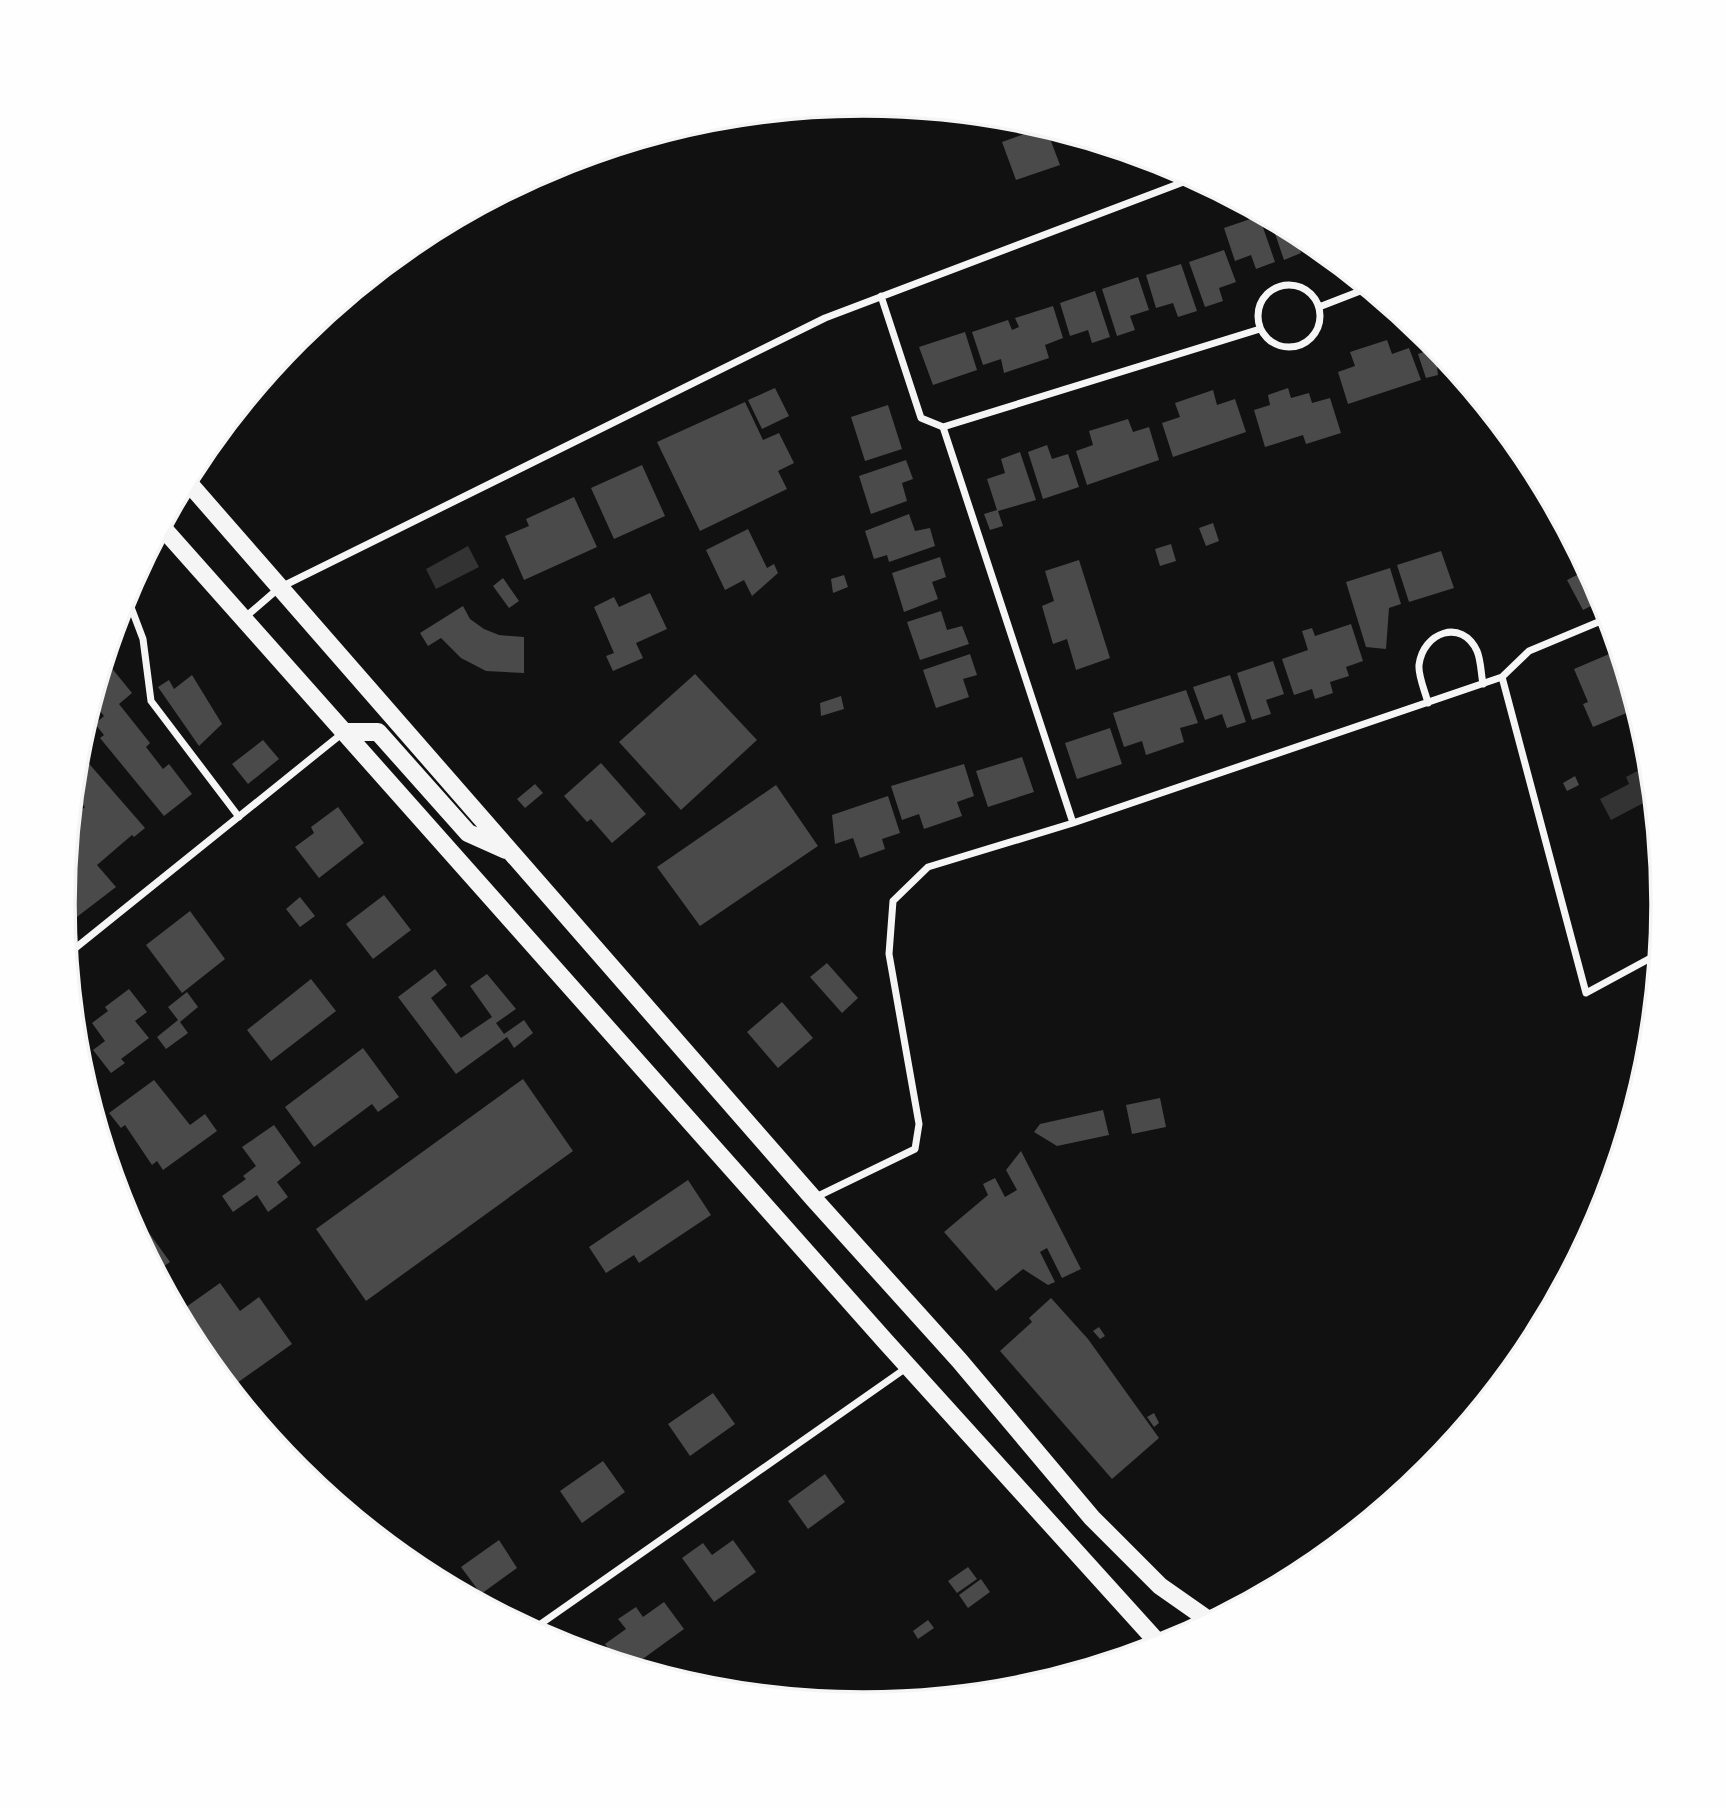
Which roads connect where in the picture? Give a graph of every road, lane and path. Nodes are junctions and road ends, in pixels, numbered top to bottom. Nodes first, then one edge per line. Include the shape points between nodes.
1 (1180, 183) edge
2 (1358, 292) edge
3 (881, 296) junction
4 (1319, 307) junction
5 (1260, 329) junction
6 (943, 427) junction
7 (194, 489) edge
8 (168, 534) edge
9 (279, 588) junction
10 (132, 610) edge
11 (243, 619) junction
12 (1598, 622) edge
13 (1502, 677) junction
14 (1483, 684) junction
15 (1428, 703) junction
16 (344, 732) junction
17 (240, 817) junction
18 (1073, 823) junction
19 (512, 853) junction
20 (77, 947) edge
21 (1649, 959) edge
22 (813, 1198) junction
23 (910, 1366) junction
24 (1202, 1615) edge
25 (542, 1623) edge
26 (1152, 1637) edge

1 - 3 street
2 - 4 street
3 - 6 street via 921,418
3 - 9 street via 825,318
4 - 5 street via 1316,332 1302,345 1273,344
4 - 5 street via 1304,288 1275,287 1261,301
5 - 6 street
6 - 18 street
7 - 9 main road
8 - 11 main road
9 - 11 street
9 - 19 main road
10 - 17 street via 143,639 151,701
11 - 16 main road
12 - 13 street via 1529,652
13 - 14 street
13 - 21 street via 1586,993
14 - 15 street
14 - 15 street via 1477,651 1468,638 1452,632 1440,634 1422,651 1418,668
15 - 18 street
16 - 17 street
16 - 19 main road via 378,732 468,833
16 - 23 main road
17 - 20 street
18 - 22 street via 928,867 893,901 889,954 919,1124 915,1149
19 - 22 main road
22 - 24 main road via 1093,1518 1160,1586
23 - 25 street
23 - 26 main road

